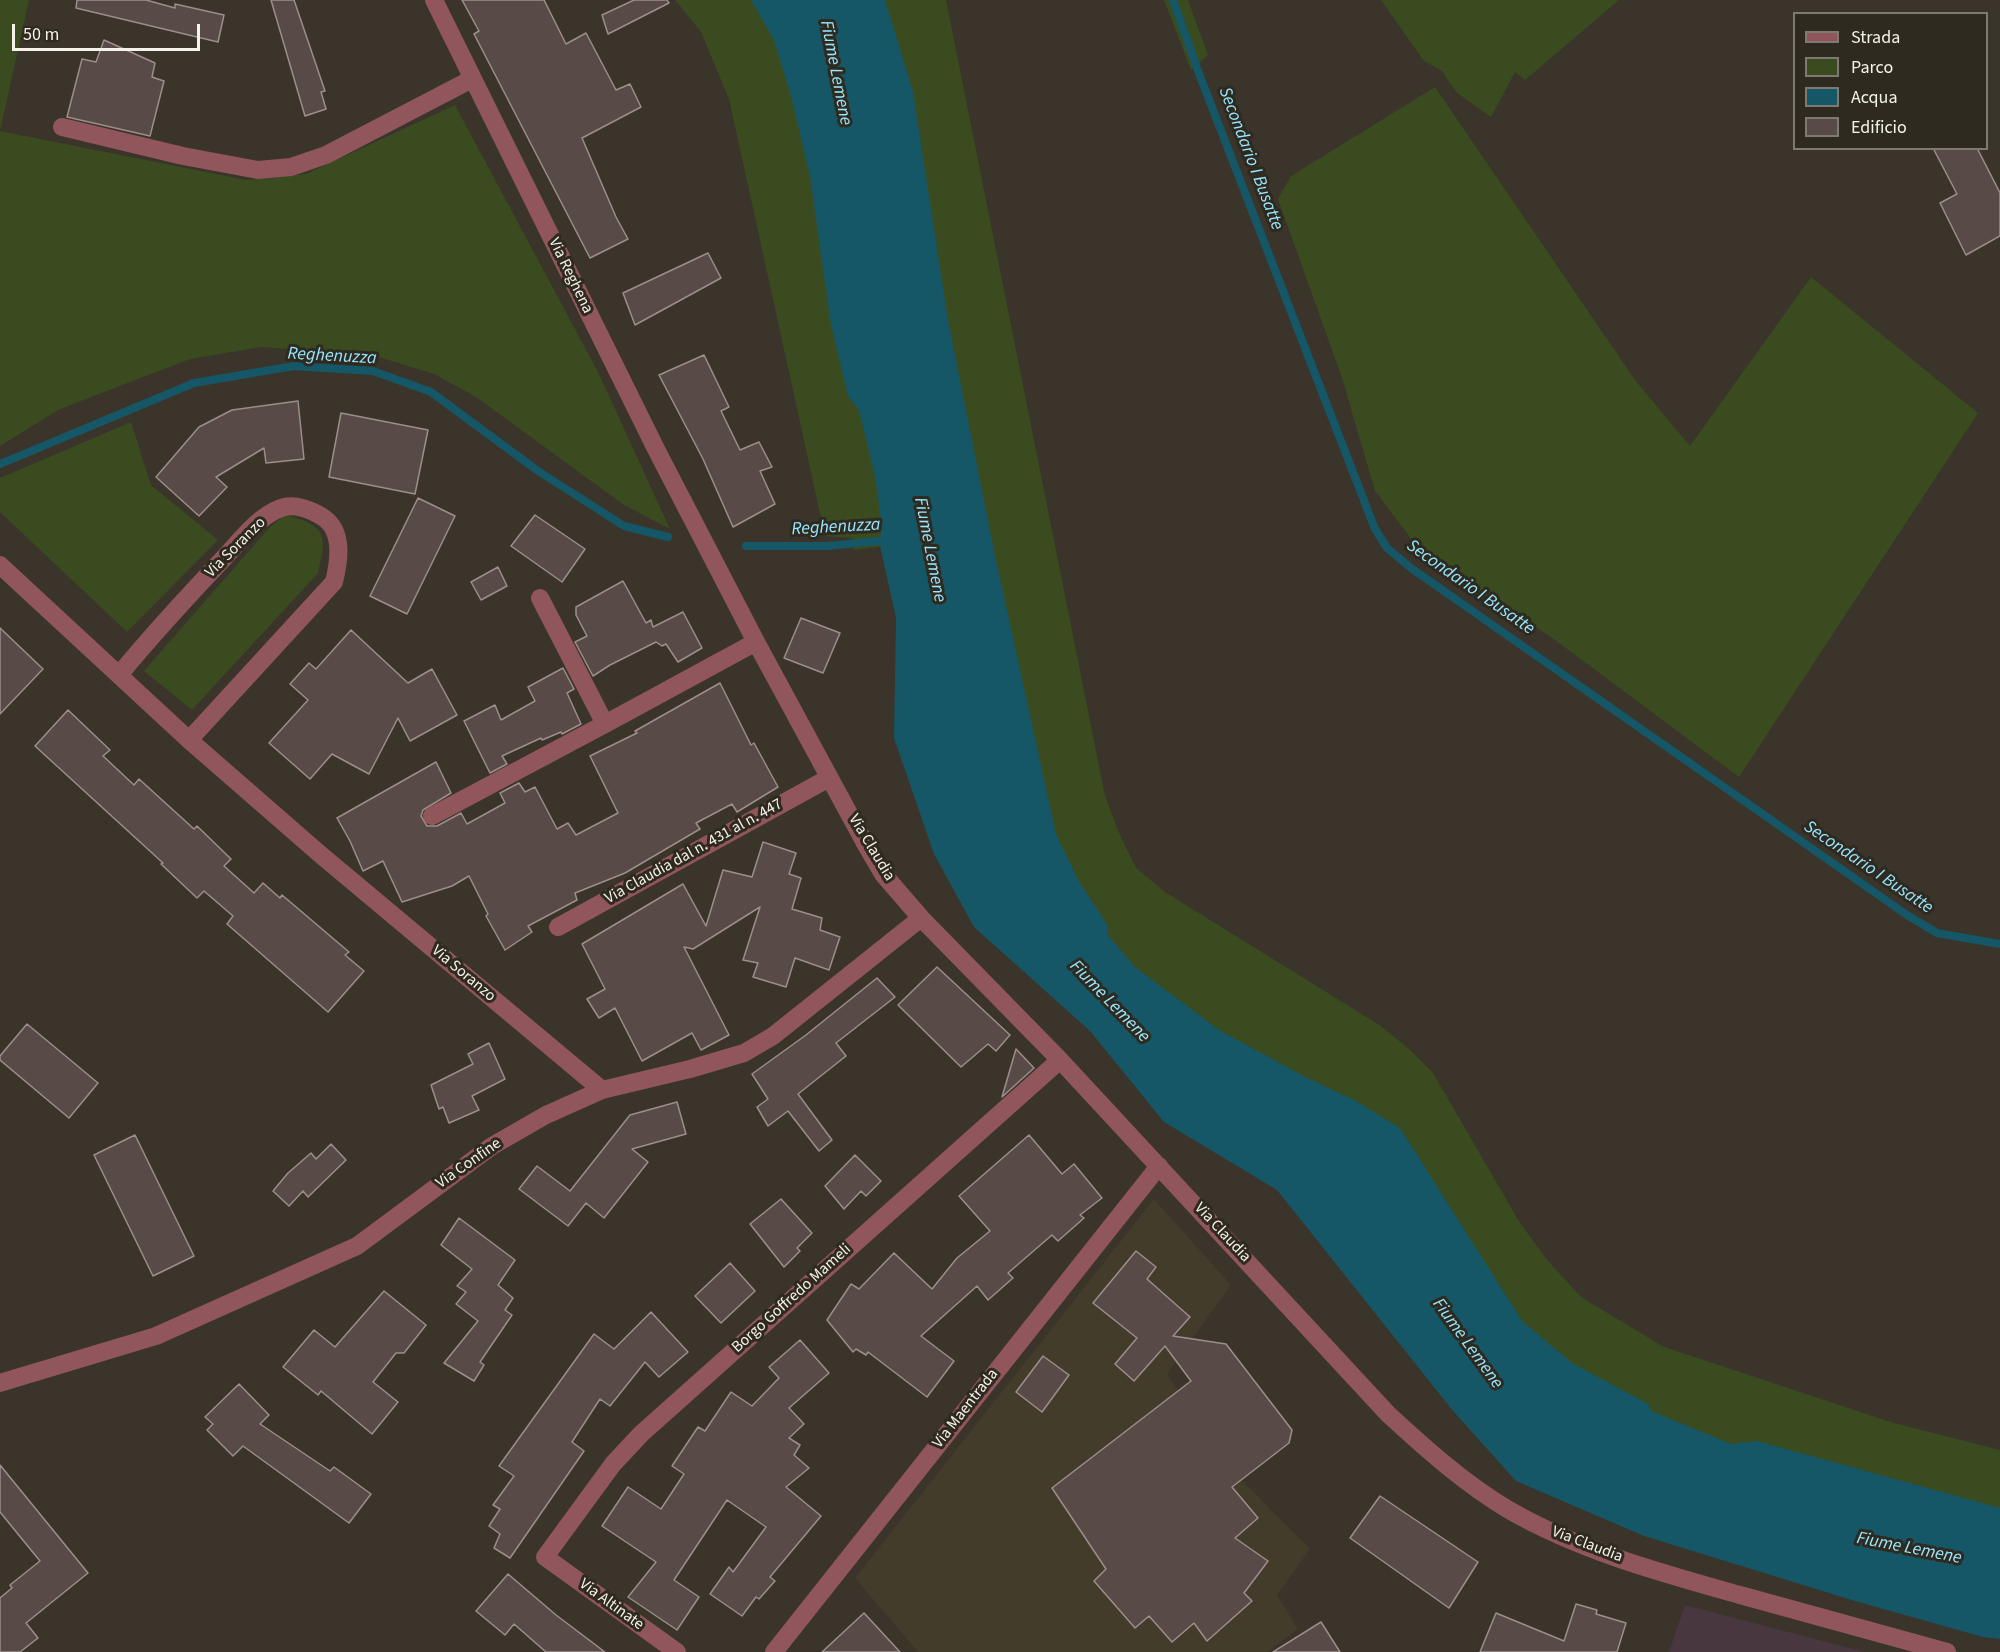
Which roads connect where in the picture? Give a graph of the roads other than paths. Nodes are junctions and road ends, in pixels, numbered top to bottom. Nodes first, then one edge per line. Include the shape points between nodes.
1 (434, 0) edge
2 (472, 79) junction
3 (62, 126) dead end
4 (708, 550) joint
5 (0, 565) edge
6 (540, 598) dead end
7 (756, 642) junction
8 (119, 675) junction
9 (605, 724) junction
10 (189, 740) junction
11 (830, 778) junction
12 (432, 816) dead end
13 (921, 918) junction
14 (558, 927) dead end
15 (1060, 1060) junction
16 (602, 1090) junction
17 (1159, 1166) junction
18 (0, 1383) edge
19 (546, 1557) joint
20 (677, 1652) edge
21 (774, 1652) edge
22 (1947, 1652) edge

1 - 2 street, Via Reghena
2 - 3 street via 327,155 291,167 258,170
2 - 4 street, Via Reghena
4 - 7 street, Via Claudia
5 - 8 street, Via Soranzo
6 - 9 street
7 - 9 street
7 - 11 street, Via Claudia
8 - 10 street, Via Soranzo
8 - 10 street, Via Soranzo via 260,520 282,507 299,506 326,519 337,535 339,561 334,582
9 - 12 street
10 - 16 street, Via Soranzo
11 - 13 street, Via Claudia via 883,874
11 - 14 street, Via Claudia dal n. 431 al n. 447
13 - 15 street, Via Claudia
13 - 16 street, Via Confine via 773,1036 744,1053
15 - 17 street, Via Claudia
15 - 19 street, Borgo Goffredo Mameli via 641,1434 613,1464
16 - 18 street, Via Confine via 546,1115 492,1146 357,1246 156,1336
17 - 21 street, Via Maentrada
17 - 22 street, Via Claudia via 1388,1414 1473,1486 1509,1510 1594,1549 1678,1577
19 - 20 street, Via Altinate

